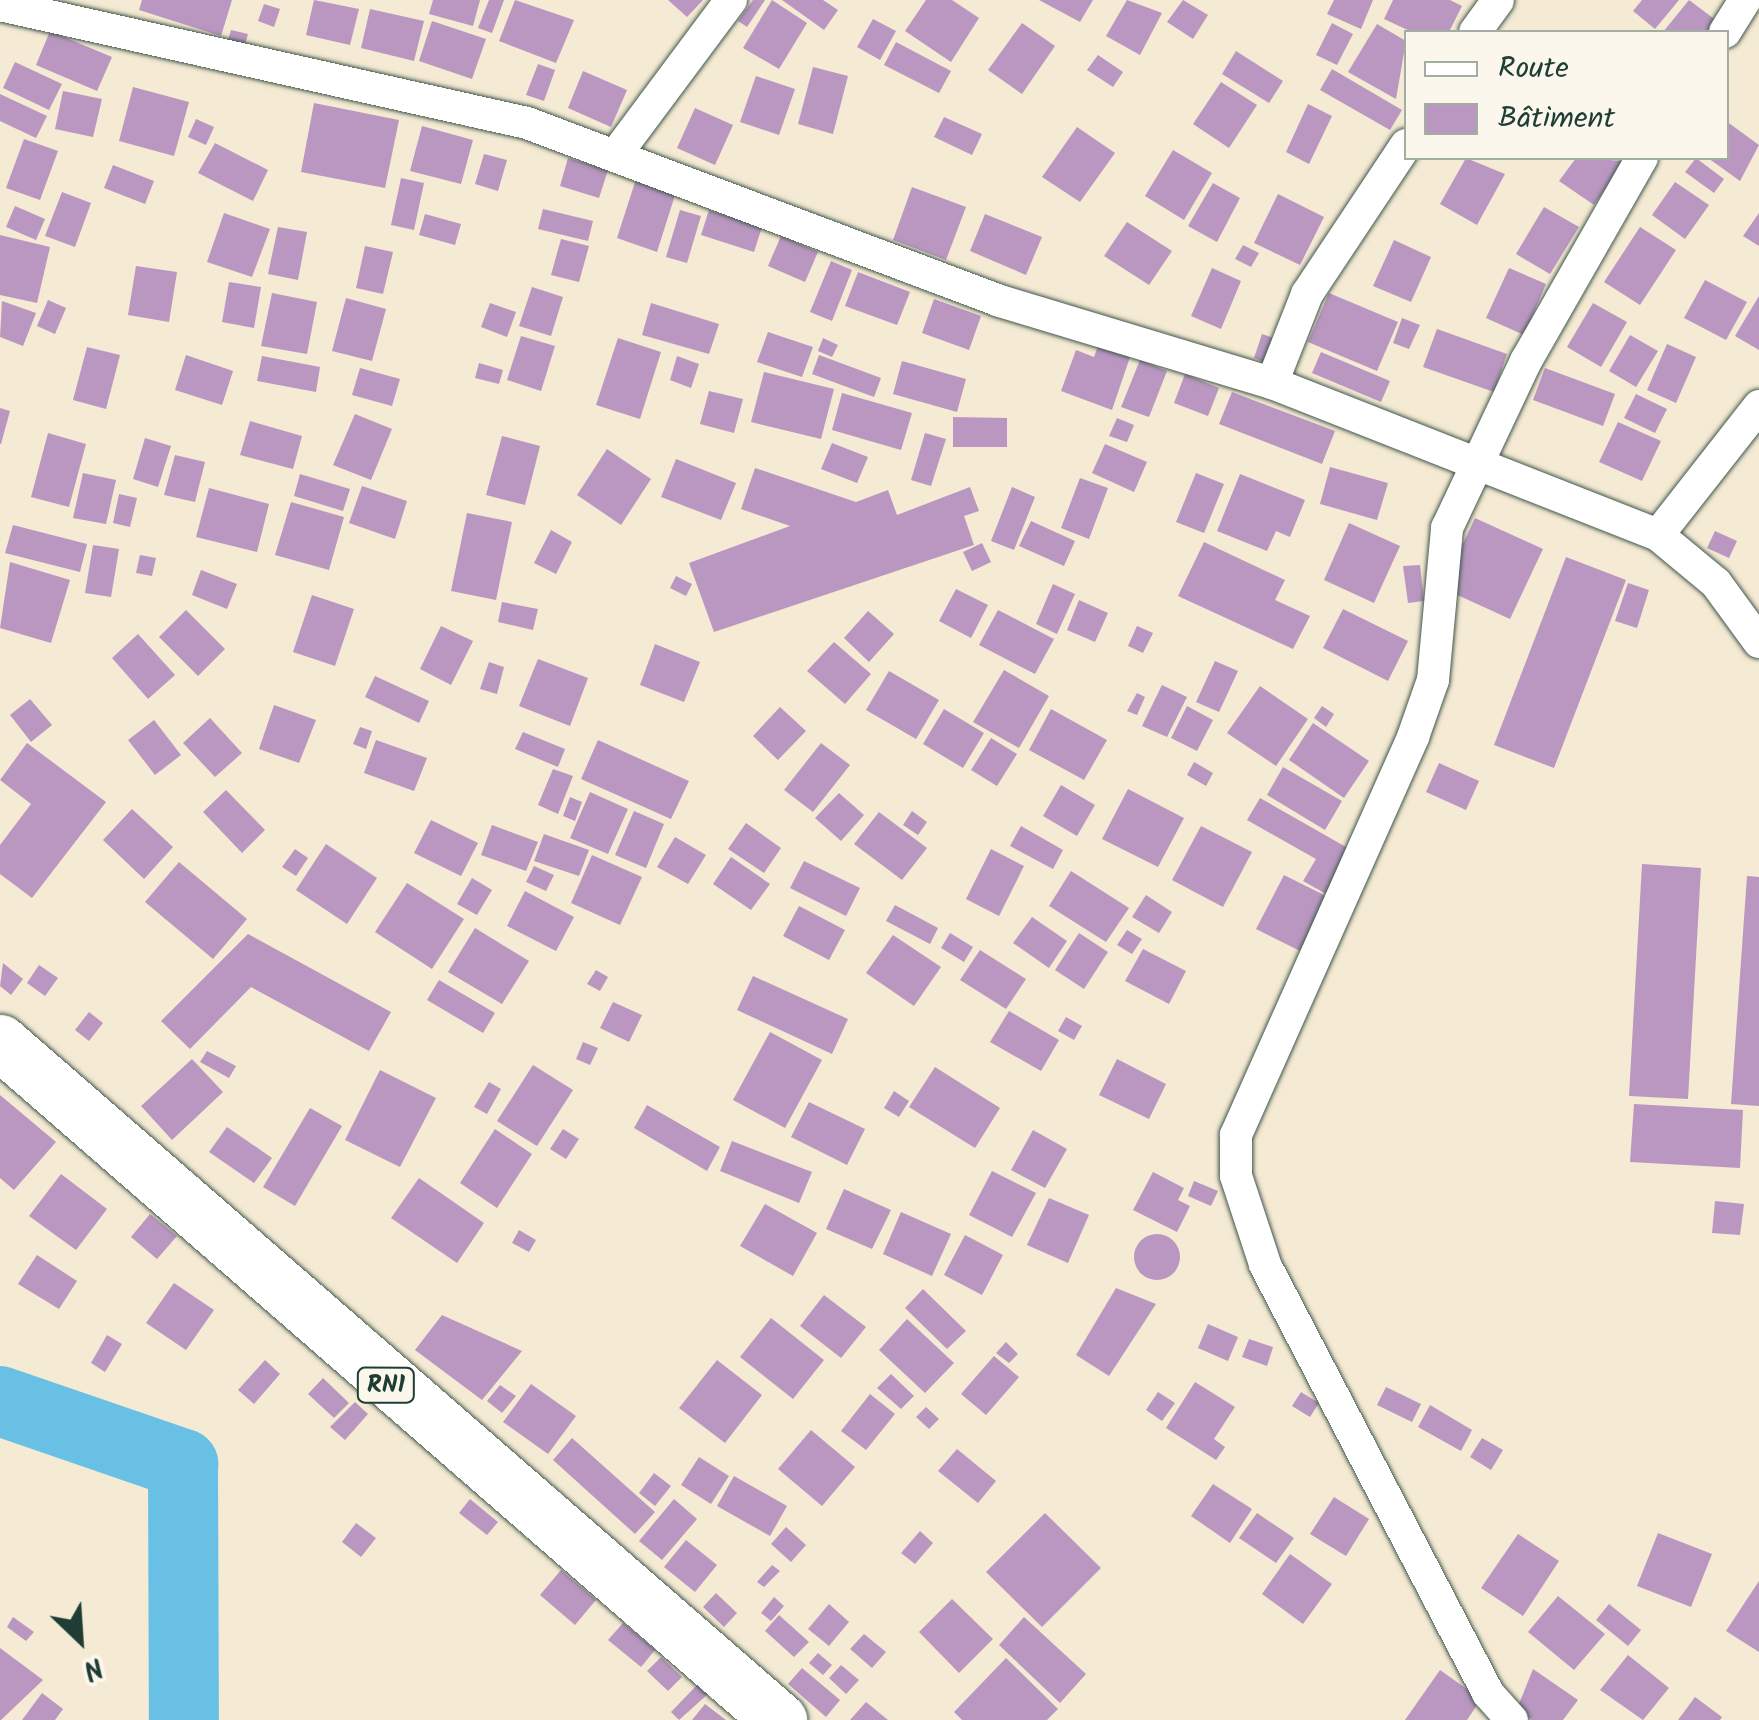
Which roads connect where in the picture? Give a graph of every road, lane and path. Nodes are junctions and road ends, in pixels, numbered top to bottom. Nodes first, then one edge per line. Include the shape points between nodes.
1 (731, 0) edge
2 (1498, 0) edge
3 (1745, 0) edge
4 (0, 5) edge
5 (1476, 30) edge
6 (1726, 30) edge
7 (1404, 148) edge
8 (617, 153) junction
9 (1641, 160) edge
10 (1272, 383) junction
11 (1759, 406) edge
12 (1479, 460) junction
13 (1658, 535) junction
14 (1758, 639) edge
15 (0, 1042) edge
16 (779, 1720) edge
17 (1512, 1720) edge

1 - 8 street
2 - 5 street
3 - 6 street
4 - 8 street via 404,93
7 - 10 street via 1312,284
8 - 10 street via 1000,302
9 - 12 street
10 - 12 street
11 - 13 street
12 - 13 street
12 - 17 street via 1438,570 1433,680 1236,1134 1236,1176 1265,1264 1488,1693
13 - 14 street via 1716,584
15 - 16 highway, RN1

